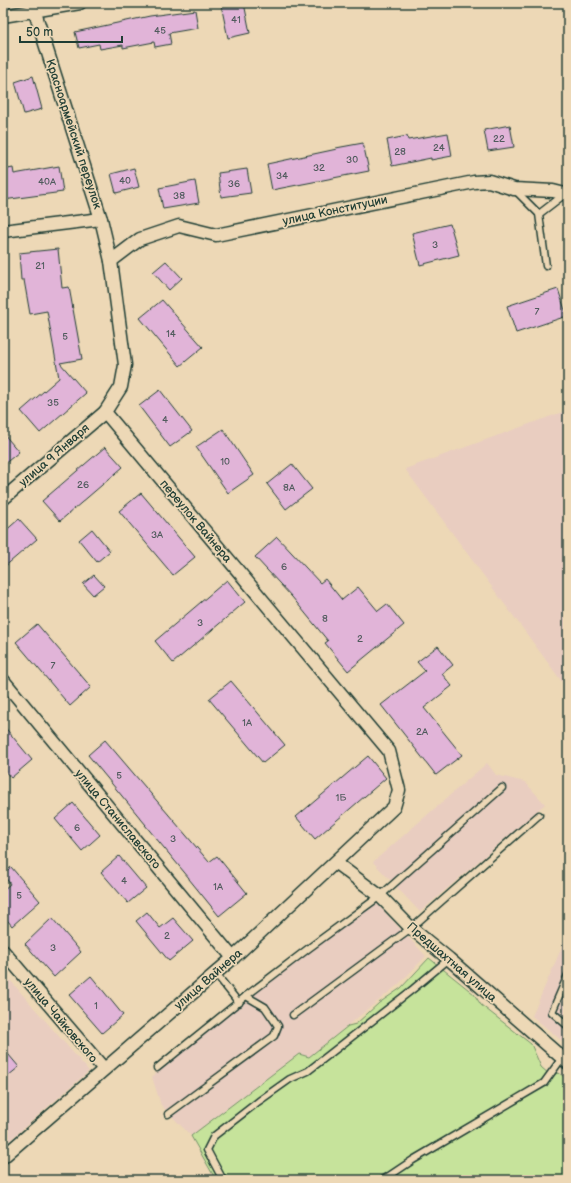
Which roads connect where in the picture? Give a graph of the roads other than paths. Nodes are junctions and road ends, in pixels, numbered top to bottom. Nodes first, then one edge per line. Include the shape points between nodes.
1 (80, 3) edge
2 (33, 7) edge
3 (3, 16) edge
4 (514, 189) junction
5 (567, 194) edge
6 (539, 214) junction
7 (101, 220) junction
8 (3, 231) edge
9 (111, 261) junction
10 (546, 266) dead end
11 (105, 412) junction
12 (3, 499) edge
13 (3, 680) edge
14 (502, 788) dead end
15 (399, 790) joint
16 (539, 815) dead end
17 (336, 862) junction
18 (380, 896) junction
19 (411, 928) junction
20 (3, 952) edge
21 (233, 958) junction
22 (449, 959) junction
23 (216, 974) junction
24 (568, 975) edge
25 (246, 996) junction
26 (239, 1003) junction
27 (293, 1015) dead end
28 (568, 1026) edge
29 (565, 1060) edge
30 (157, 1068) dead end
31 (104, 1069) junction
32 (168, 1114) dead end
33 (3, 1157) edge
34 (223, 1180) edge
35 (383, 1180) edge

1 - 2 street
2 - 3 street
2 - 7 street, Красноармейский переулок
4 - 5 street, улица Конституции
4 - 6 lane
4 - 9 street, улица Конституции via 488,181 474,182 216,235 179,226 140,238
5 - 6 lane
6 - 10 lane
7 - 8 street
7 - 9 street
9 - 11 street via 125,365 120,387
11 - 12 street, улица 9 Января
11 - 15 street, переулок Вайнера via 389,751
13 - 21 street, улица Станиславского
14 - 18 lane
15 - 17 street, улица Вайнера via 394,808
16 - 19 lane
17 - 18 street, Предшахтная улица
17 - 21 street, улица Вайнера
18 - 19 street, Предшахтная улица
18 - 25 lane
19 - 22 street, Предшахтная улица
19 - 27 lane
20 - 31 street, улица Чайковского
21 - 23 street, улица Вайнера
22 - 29 street, Предшахтная улица
22 - 34 lane via 414,990 308,1071 290,1079 214,1136 207,1150
23 - 26 lane
23 - 31 street, улица Вайнера
24 - 28 lane via 552,1012
25 - 26 lane
25 - 32 lane via 265,1007 278,1026 274,1036
26 - 30 lane
29 - 35 lane via 544,1083
31 - 33 street, улица Вайнера

